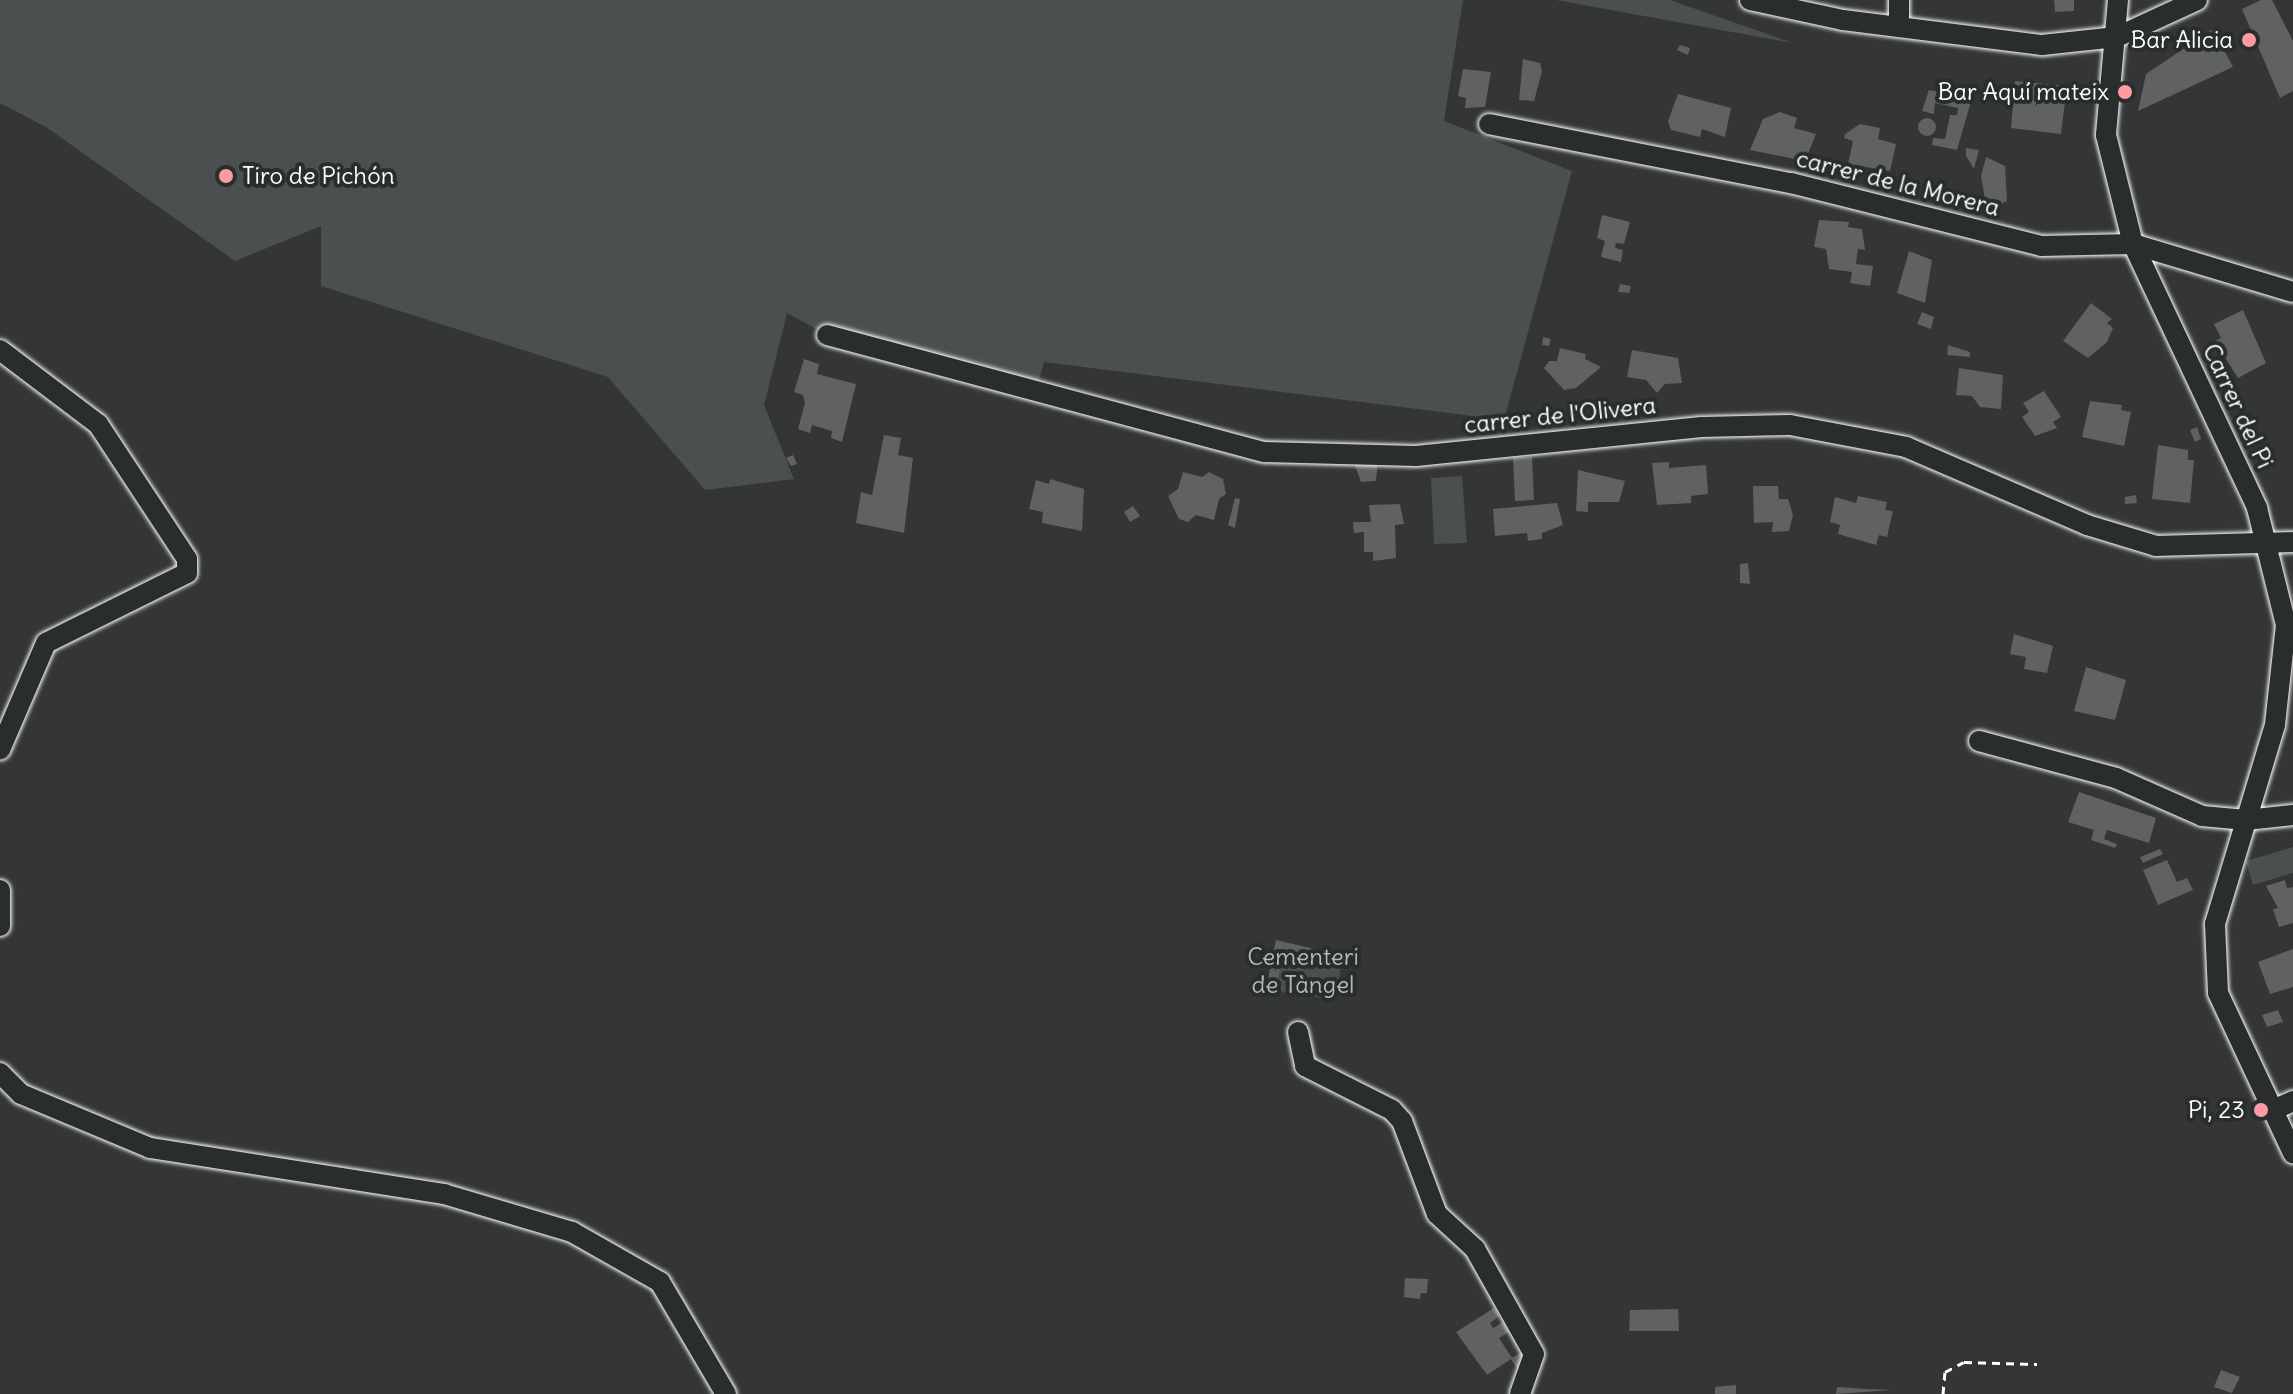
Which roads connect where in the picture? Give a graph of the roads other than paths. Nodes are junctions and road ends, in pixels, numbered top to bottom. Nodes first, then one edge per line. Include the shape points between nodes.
1 (1750, 0) edge
2 (1899, 0) edge
3 (2118, 0) edge
4 (2197, 0) edge
5 (1899, 27) junction
6 (2117, 37) junction
7 (1489, 124) dead end
8 (2133, 244) junction
9 (2293, 292) edge
10 (827, 335) dead end
11 (0, 350) edge
12 (2293, 542) edge
13 (2266, 543) junction
14 (1979, 741) dead end
15 (0, 750) edge
16 (2293, 815) edge
17 (2246, 820) junction
18 (0, 890) edge
19 (0, 926) edge
20 (1298, 1032) dead end
21 (0, 1073) edge
22 (2293, 1101) edge
23 (2273, 1110) junction
24 (2293, 1153) edge
25 (726, 1394) edge
26 (1520, 1394) edge

1 - 5 street
2 - 5 street
3 - 6 street, Carrer del Pi
4 - 6 street
5 - 6 street via 2042,45
6 - 8 street, Carrer del Pi via 2106,135
7 - 8 street, carrer de la Morera via 1791,183 2041,246
8 - 9 street, carrer de la Morera
8 - 13 street, Carrer del Pi via 2257,508
10 - 13 street, carrer de l'Olivera via 1264,452 1416,456 1702,427 1790,425 1906,447 2087,525 2156,546
11 - 15 street via 98,424 187,559 187,573 46,643
12 - 13 street, carrer de l'Olivera
13 - 17 street, Carrer del Pi via 2286,625 2275,725
14 - 17 street via 2116,778 2202,816
16 - 17 street
17 - 23 street, Carrer del Pi via 2215,924 2218,993
18 - 19 street
20 - 26 street via 1305,1066 1392,1110 1402,1121 1437,1214 1475,1249 1534,1354
21 - 25 street via 21,1094 150,1148 444,1194 572,1232 660,1282
22 - 23 street
23 - 24 street, Carrer del Pi

